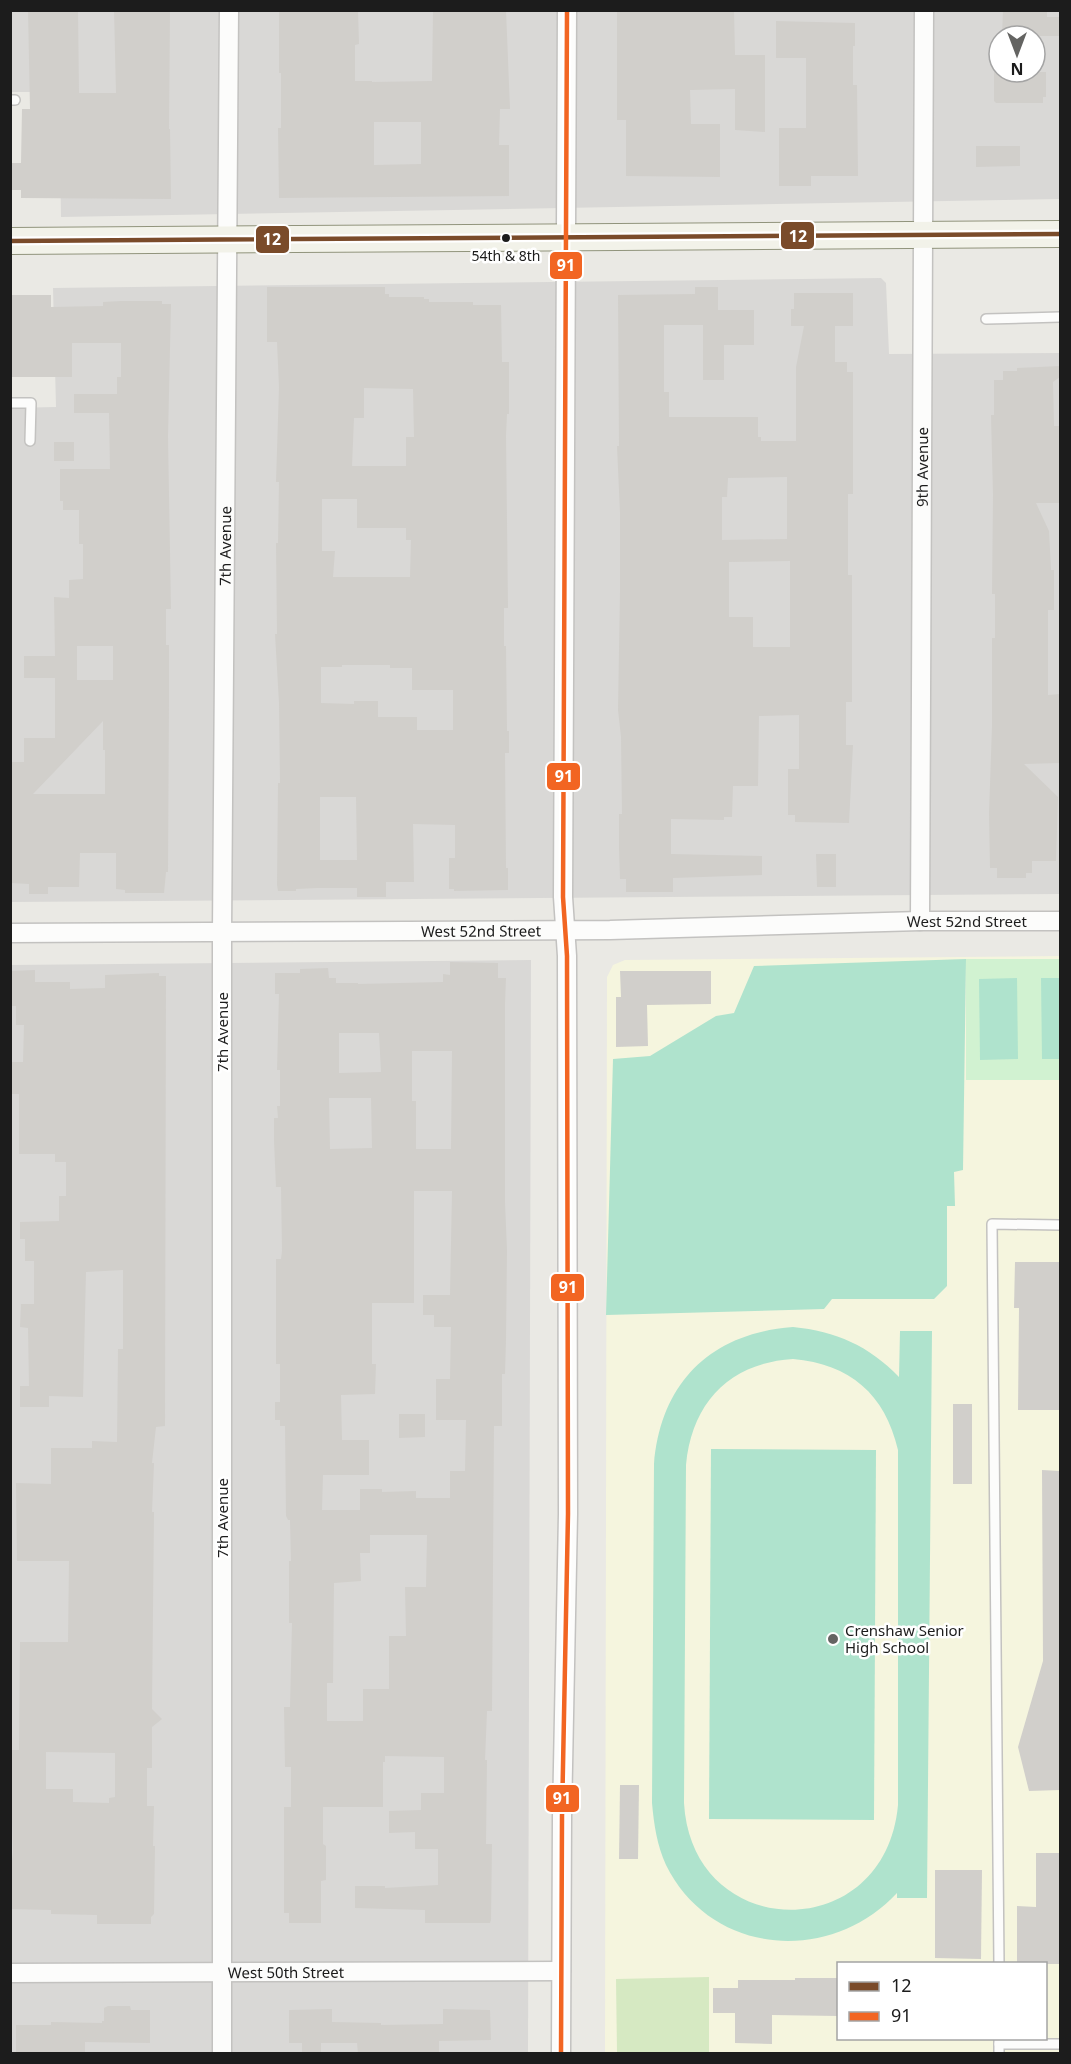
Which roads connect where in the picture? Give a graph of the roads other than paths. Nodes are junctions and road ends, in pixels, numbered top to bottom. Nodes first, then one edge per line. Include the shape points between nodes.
1 (229, 10) edge
2 (567, 10) edge
3 (924, 10) edge
4 (1060, 234) edge
5 (924, 236) junction
6 (566, 238) junction
7 (228, 240) junction
8 (10, 241) edge
9 (1060, 317) edge
10 (986, 319) dead end
11 (10, 403) edge
12 (30, 441) dead end
13 (920, 921) junction
14 (1060, 921) edge
15 (565, 931) junction
16 (222, 932) junction
17 (10, 933) edge
18 (1060, 1225) edge
19 (999, 1962) edge
20 (561, 1971) junction
21 (222, 1972) junction
22 (10, 1973) edge
23 (1060, 2044) edge
24 (999, 2045) edge
25 (222, 2054) edge
26 (561, 2054) edge

1 - 7 street, 7th Avenue
2 - 6 street
3 - 5 street, 9th Avenue
4 - 5 street
5 - 6 street
5 - 13 street, 9th Avenue
6 - 7 street
6 - 15 street
7 - 8 street
7 - 16 street, 7th Avenue
9 - 10 lane
11 - 12 lane via 31,403
13 - 14 street, West 52nd Street
13 - 15 street, West 52nd Street
15 - 16 street, West 52nd Street
15 - 20 street via 568,1480
16 - 17 street, West 52nd Street
16 - 21 street, 7th Avenue
18 - 19 lane via 992,1224
20 - 21 street, West 50th Street
20 - 26 street
21 - 22 street, West 50th Street
21 - 25 street, 7th Avenue
23 - 24 lane

